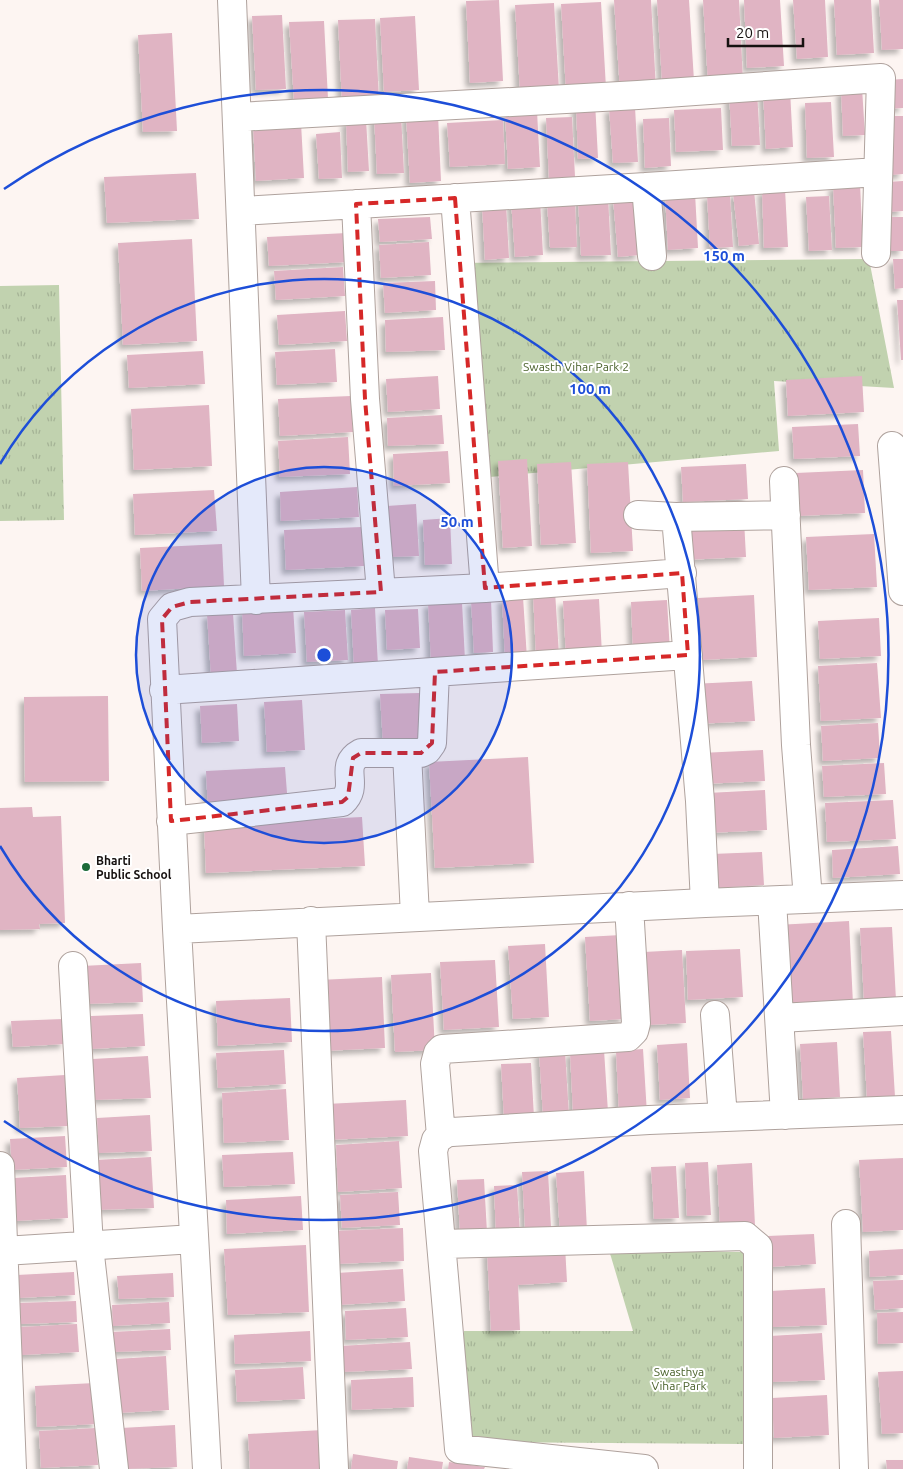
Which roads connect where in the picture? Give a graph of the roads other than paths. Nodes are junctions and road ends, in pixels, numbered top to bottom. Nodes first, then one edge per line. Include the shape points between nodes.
1 (232, 0) edge
2 (238, 117) junction
3 (878, 172) junction
4 (646, 187) junction
5 (455, 198) junction
6 (356, 204) junction
7 (242, 211) junction
8 (876, 253) dead end
9 (652, 256) dead end
10 (892, 446) dead end
11 (784, 481) dead end
12 (638, 515) dead end
13 (786, 515) junction
14 (676, 517) junction
15 (682, 573) junction
16 (485, 588) junction
17 (903, 591) edge
18 (381, 592) junction
19 (256, 600) junction
20 (688, 655) junction
21 (435, 672) junction
22 (164, 690) junction
23 (407, 753) junction
24 (171, 821) junction
25 (903, 895) edge
26 (808, 900) junction
27 (772, 901) junction
28 (705, 903) junction
29 (629, 906) junction
30 (416, 916) junction
31 (311, 921) junction
32 (176, 929) junction
33 (73, 966) dead end
34 (903, 1011) edge
35 (715, 1014) dead end
36 (780, 1018) junction
37 (903, 1110) edge
38 (785, 1115) junction
39 (723, 1117) junction
40 (441, 1136) junction
41 (0, 1168) edge
42 (846, 1224) dead end
43 (194, 1239) junction
44 (442, 1244) junction
45 (89, 1246) junction
46 (4, 1251) junction
47 (12, 1469) edge
48 (114, 1469) edge
49 (208, 1469) edge
50 (334, 1469) edge
51 (644, 1469) edge
52 (758, 1469) edge
53 (854, 1469) edge

1 - 2 street
2 - 3 street via 881,78
2 - 7 street
3 - 4 street
3 - 8 street
4 - 5 street
4 - 9 street
5 - 6 street
5 - 16 street
6 - 7 street
6 - 18 street via 365,399
7 - 19 street
10 - 17 street
11 - 13 street
12 - 14 street
13 - 14 street
13 - 26 street via 796,745
14 - 15 street
15 - 16 street
15 - 20 street
16 - 18 street
18 - 19 street
19 - 22 street via 190,602 172,607 162,619
20 - 21 street
20 - 28 street
21 - 22 street
21 - 23 street via 432,743 421,753
22 - 24 street
23 - 24 street via 361,753 353,758 348,797 342,802
23 - 30 street
24 - 32 street
25 - 26 street
26 - 27 street
27 - 28 street
27 - 36 street
28 - 29 street
29 - 30 street
29 - 40 street via 634,1030 628,1037 442,1048 435,1064
30 - 31 street
31 - 32 street
31 - 50 street
32 - 43 street
33 - 45 street
34 - 36 street
35 - 39 street
36 - 38 street
37 - 38 street
38 - 39 street
39 - 40 street via 452,1132
40 - 44 street via 436,1140 433,1151
41 - 46 street
42 - 53 street
43 - 45 street
43 - 49 street
44 - 51 street via 459,1450
44 - 52 street via 745,1236 758,1247
45 - 46 street
45 - 48 street
46 - 47 street

